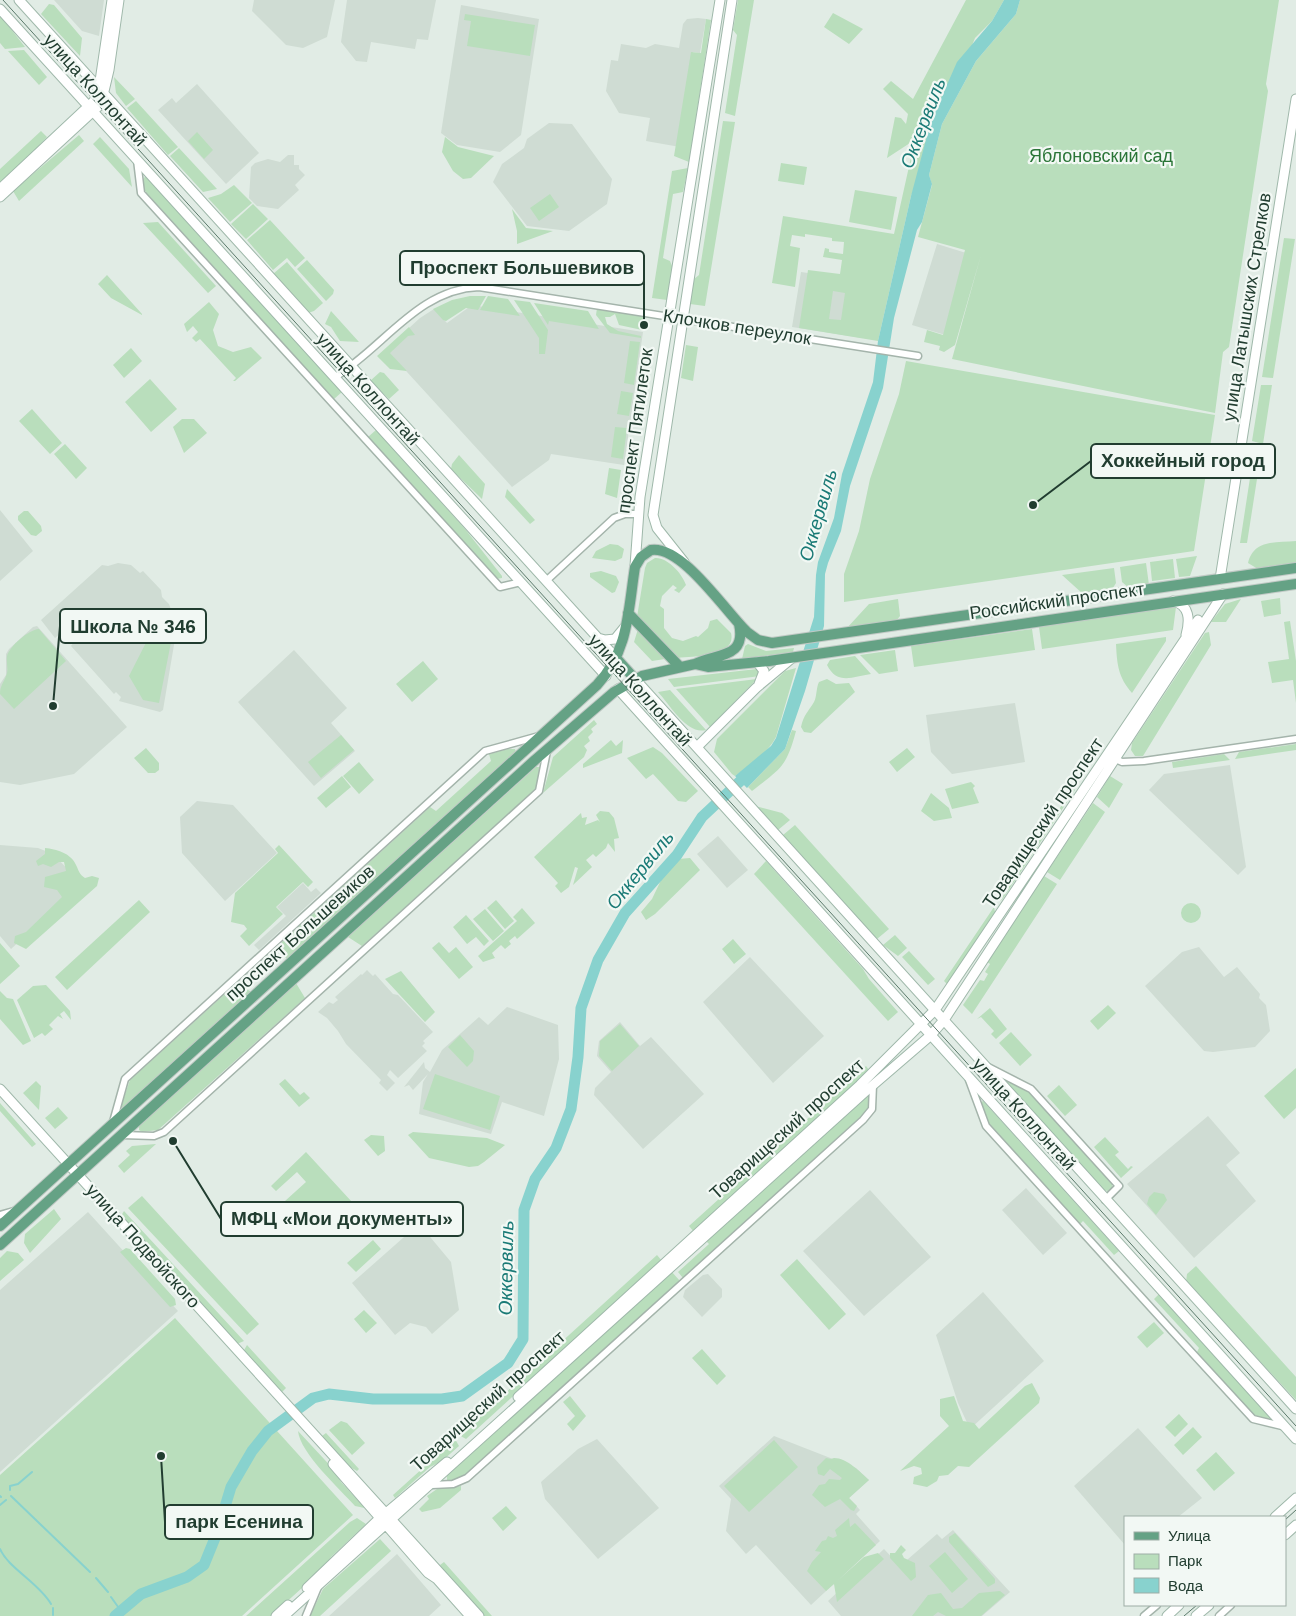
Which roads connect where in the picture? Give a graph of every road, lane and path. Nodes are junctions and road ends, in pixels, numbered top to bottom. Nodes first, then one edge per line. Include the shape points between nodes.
1 (18, 0) edge
2 (112, 0) edge
3 (119, 0) edge
4 (720, 0) edge
5 (732, 0) edge
6 (0, 8) edge
7 (101, 91) junction
8 (1296, 99) edge
9 (91, 110) junction
10 (1296, 132) edge
11 (137, 160) junction
12 (0, 189) edge
13 (0, 197) edge
14 (669, 316) junction
15 (683, 319) junction
16 (918, 356) dead end
17 (352, 367) junction
18 (335, 377) junction
19 (638, 514) junction
20 (684, 562) junction
21 (635, 567) junction
22 (1296, 568) edge
23 (1223, 579) junction
24 (546, 581) junction
25 (521, 582) junction
26 (1296, 584) edge
27 (1219, 595) junction
28 (1173, 601) junction
29 (628, 613) junction
30 (739, 624) junction
31 (626, 626) junction
32 (598, 638) junction
33 (1184, 640) junction
34 (792, 658) junction
35 (617, 659) junction
36 (757, 662) junction
37 (695, 664) junction
38 (680, 667) junction
39 (606, 676) junction
40 (635, 679) junction
41 (756, 688) junction
42 (618, 689) junction
43 (543, 735) junction
44 (1296, 739) edge
45 (697, 747) junction
46 (547, 751) junction
47 (1111, 758) junction
48 (935, 1010) junction
49 (944, 1020) junction
50 (922, 1025) junction
51 (931, 1035) junction
52 (984, 1065) junction
53 (968, 1076) junction
54 (873, 1085) junction
55 (0, 1089) edge
56 (0, 1098) edge
57 (112, 1125) junction
58 (122, 1135) junction
59 (66, 1166) junction
60 (76, 1177) junction
61 (1105, 1200) junction
62 (18, 1210) junction
63 (0, 1214) edge
64 (0, 1226) edge
65 (0, 1245) edge
66 (1296, 1410) edge
67 (299, 1423) junction
68 (1286, 1427) junction
69 (1296, 1439) edge
70 (432, 1485) junction
71 (1296, 1498) edge
72 (390, 1516) junction
73 (1276, 1516) edge
74 (379, 1519) junction
75 (1296, 1525) edge
76 (386, 1526) junction
77 (1286, 1534) edge
78 (318, 1586) junction
79 (1155, 1606) edge
80 (1178, 1606) edge
81 (1208, 1606) edge
82 (1230, 1606) edge
83 (276, 1616) edge
84 (284, 1616) edge
85 (306, 1616) edge
86 (470, 1616) edge
87 (479, 1616) edge
88 (1144, 1616) edge
89 (1167, 1616) edge
90 (1196, 1616) edge
91 (1219, 1616) edge

1 - 7 street, улица Коллонтай
2 - 7 street
3 - 7 street
4 - 14 street, проспект Пятилеток
5 - 15 street, проспект Пятилеток
6 - 9 street, улица Коллонтай
7 - 9 street via 101,104
7 - 17 street, улица Коллонтай
8 - 23 street, улица Латышских Стрелков
9 - 11 street, улица Коллонтай
9 - 12 street
9 - 13 street
10 - 23 street, улица Латышских Стрелков
11 - 18 street, улица Коллонтай
11 - 25 street via 141,193 372,448 500,587
14 - 15 street, Клочков переулок
14 - 17 street, Клочков переулок via 501,289 469,287 425,304
14 - 19 street, проспект Пятилеток
15 - 16 street, Клочков переулок
15 - 20 street, проспект Пятилеток via 653,515 658,528
17 - 18 street, Клочков переулок
17 - 24 street, улица Коллонтай
18 - 25 street, улица Коллонтай
19 - 21 street, проспект Пятилеток
19 - 24 street via 614,518
20 - 21 main road via 656,550 646,553
20 - 30 main road
21 - 29 main road, проспект Пятилеток
22 - 23 main road, Российский проспект
23 - 27 main road, улица Латышских Стрелков
23 - 30 main road, Российский проспект via 772,643 752,636
24 - 32 street, улица Коллонтай
25 - 39 street, улица Коллонтай
26 - 27 main road, Российский проспект
27 - 28 main road, Российский проспект
27 - 33 street, Товарищеский проспект
27 - 47 street, Товарищеский проспект
28 - 33 street via 1182,604 1188,615
28 - 34 main road, Российский проспект
29 - 31 main road, проспект Пятилеток
29 - 38 main road
30 - 37 main road via 741,637 732,652
31 - 32 street via 615,639
31 - 35 main road, проспект Пятилеток
32 - 35 street, улица Коллонтай
33 - 47 street, Товарищеский проспект
34 - 36 main road
34 - 41 street
35 - 39 main road, проспект Большевиков
35 - 40 main road, улица Коллонтай
36 - 37 main road via 708,667
36 - 41 street via 764,674
37 - 38 main road
38 - 40 main road
39 - 42 main road, улица Коллонтай
39 - 43 main road, проспект Большевиков
40 - 42 main road
40 - 45 street, улица Коллонтай
41 - 45 street
42 - 46 main road, проспект Большевиков
42 - 50 street, улица Коллонтай
43 - 57 main road, проспект Большевиков
43 - 57 street via 485,751 479,756 126,1079
44 - 47 street via 1144,761 1122,762
45 - 48 street, улица Коллонтай
46 - 58 main road, проспект Большевиков
46 - 58 street via 539,791 171,1125 159,1135
47 - 48 street, Товарищеский проспект
47 - 49 street, Товарищеский проспект
48 - 49 street, улица Коллонтай
48 - 50 street, Товарищеский проспект
49 - 51 street, Товарищеский проспект
49 - 52 street, улица Коллонтай
50 - 51 street, улица Коллонтай
50 - 72 street, Товарищеский проспект
51 - 53 street, улица Коллонтай
51 - 54 street, Товарищеский проспект
52 - 61 street, улица Коллонтай
52 - 61 street via 1030,1089 1119,1186
53 - 68 street, улица Коллонтай
53 - 68 street via 986,1126 1249,1415 1259,1421
54 - 70 street, Товарищеский проспект
54 - 70 street via 869,1114 830,1150 467,1478 453,1484
55 - 59 street, улица Подвойского
56 - 59 street, улица Подвойского
57 - 59 main road, проспект Большевиков
58 - 60 main road, проспект Большевиков
59 - 60 street, улица Подвойского
59 - 62 main road, проспект Большевиков
60 - 65 main road, проспект Большевиков
60 - 67 street, улица Подвойского
61 - 66 street, улица Коллонтай
62 - 63 street
62 - 64 main road, проспект Большевиков
67 - 72 street
67 - 74 street
68 - 69 street, улица Коллонтай
70 - 72 street, Товарищеский проспект
71 - 73 street
72 - 74 street, Товарищеский проспект
72 - 76 street, Товарищеский проспект
72 - 87 street
74 - 76 street
74 - 83 street, Товарищеский проспект
75 - 77 street
76 - 78 street, Товарищеский проспект
76 - 86 street
78 - 84 street, Товарищеский проспект
78 - 85 street
79 - 88 street
80 - 89 street
81 - 90 street
82 - 91 street

